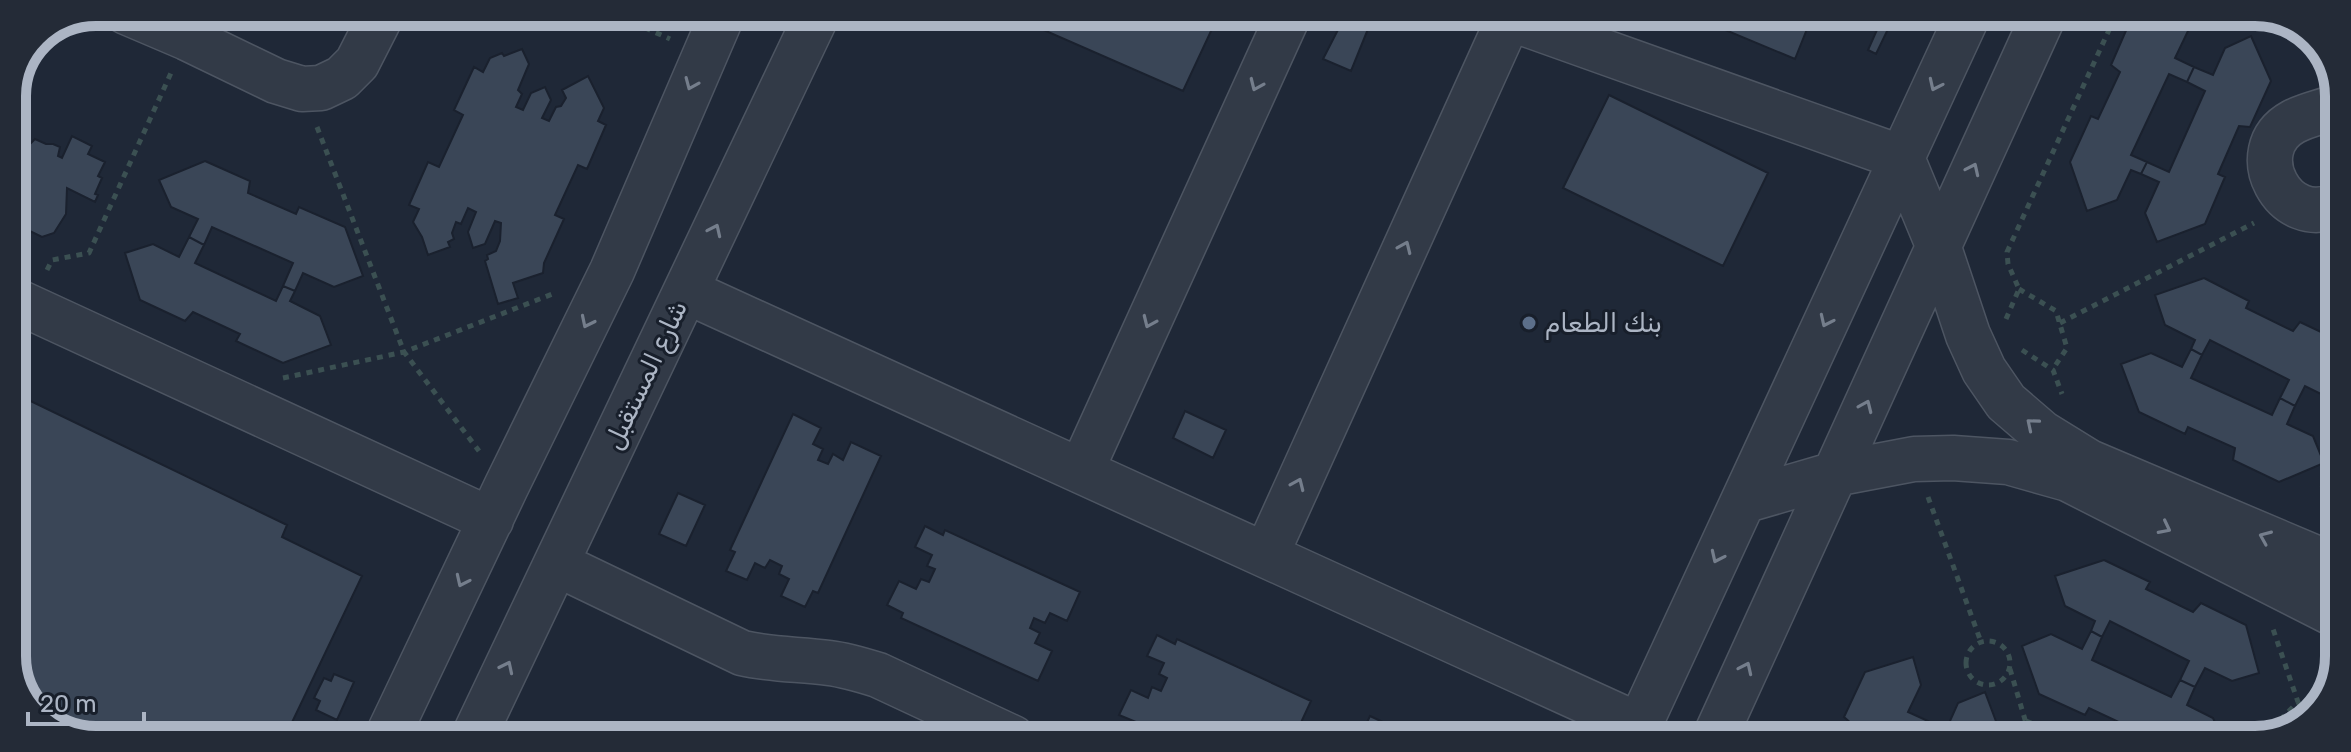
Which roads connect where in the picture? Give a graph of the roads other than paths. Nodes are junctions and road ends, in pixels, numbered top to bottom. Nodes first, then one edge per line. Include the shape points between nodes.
1 (159, 26) edge
2 (376, 26) edge
3 (717, 26) edge
4 (812, 26) edge
5 (1284, 26) edge
6 (1505, 26) edge
7 (1538, 26) edge
8 (1963, 26) edge
9 (2039, 26) edge
10 (2325, 117) edge
11 (1902, 158) junction
12 (2325, 209) edge
13 (1938, 245) junction
14 (686, 291) junction
15 (26, 305) edge
16 (1081, 471) junction
17 (1835, 474) junction
18 (1743, 501) junction
19 (498, 503) junction
20 (1266, 555) junction
21 (2325, 562) edge
22 (557, 564) junction
23 (2325, 609) edge
24 (392, 726) edge
25 (479, 726) edge
26 (987, 726) edge
27 (1623, 726) edge
28 (1639, 726) edge
29 (1720, 726) edge

1 - 2 street via 302,89 321,88 342,78 357,63
3 -> 19 street via 612,271
14 -> 4 street, شارع المستقبل
5 -> 16 street
20 -> 6 street
7 - 11 street
8 -> 11 street
13 -> 9 street
10 - 12 street via 2292,122 2270,153 2278,190 2292,203
11 - 13 street
11 -> 18 street
17 -> 13 street
21 -> 13 street via 2089,462 2042,433 2006,402 1984,370
14 - 16 street
14 - 22 street, شارع المستقبل
15 - 19 street
16 - 20 street
17 - 18 street
17 -> 23 street via 1914,459 2008,462 2068,479
29 -> 17 street
18 -> 28 street
19 -> 24 street
20 - 27 street
25 -> 22 street, شارع المستقبل
22 - 26 street via 742,653 855,667

